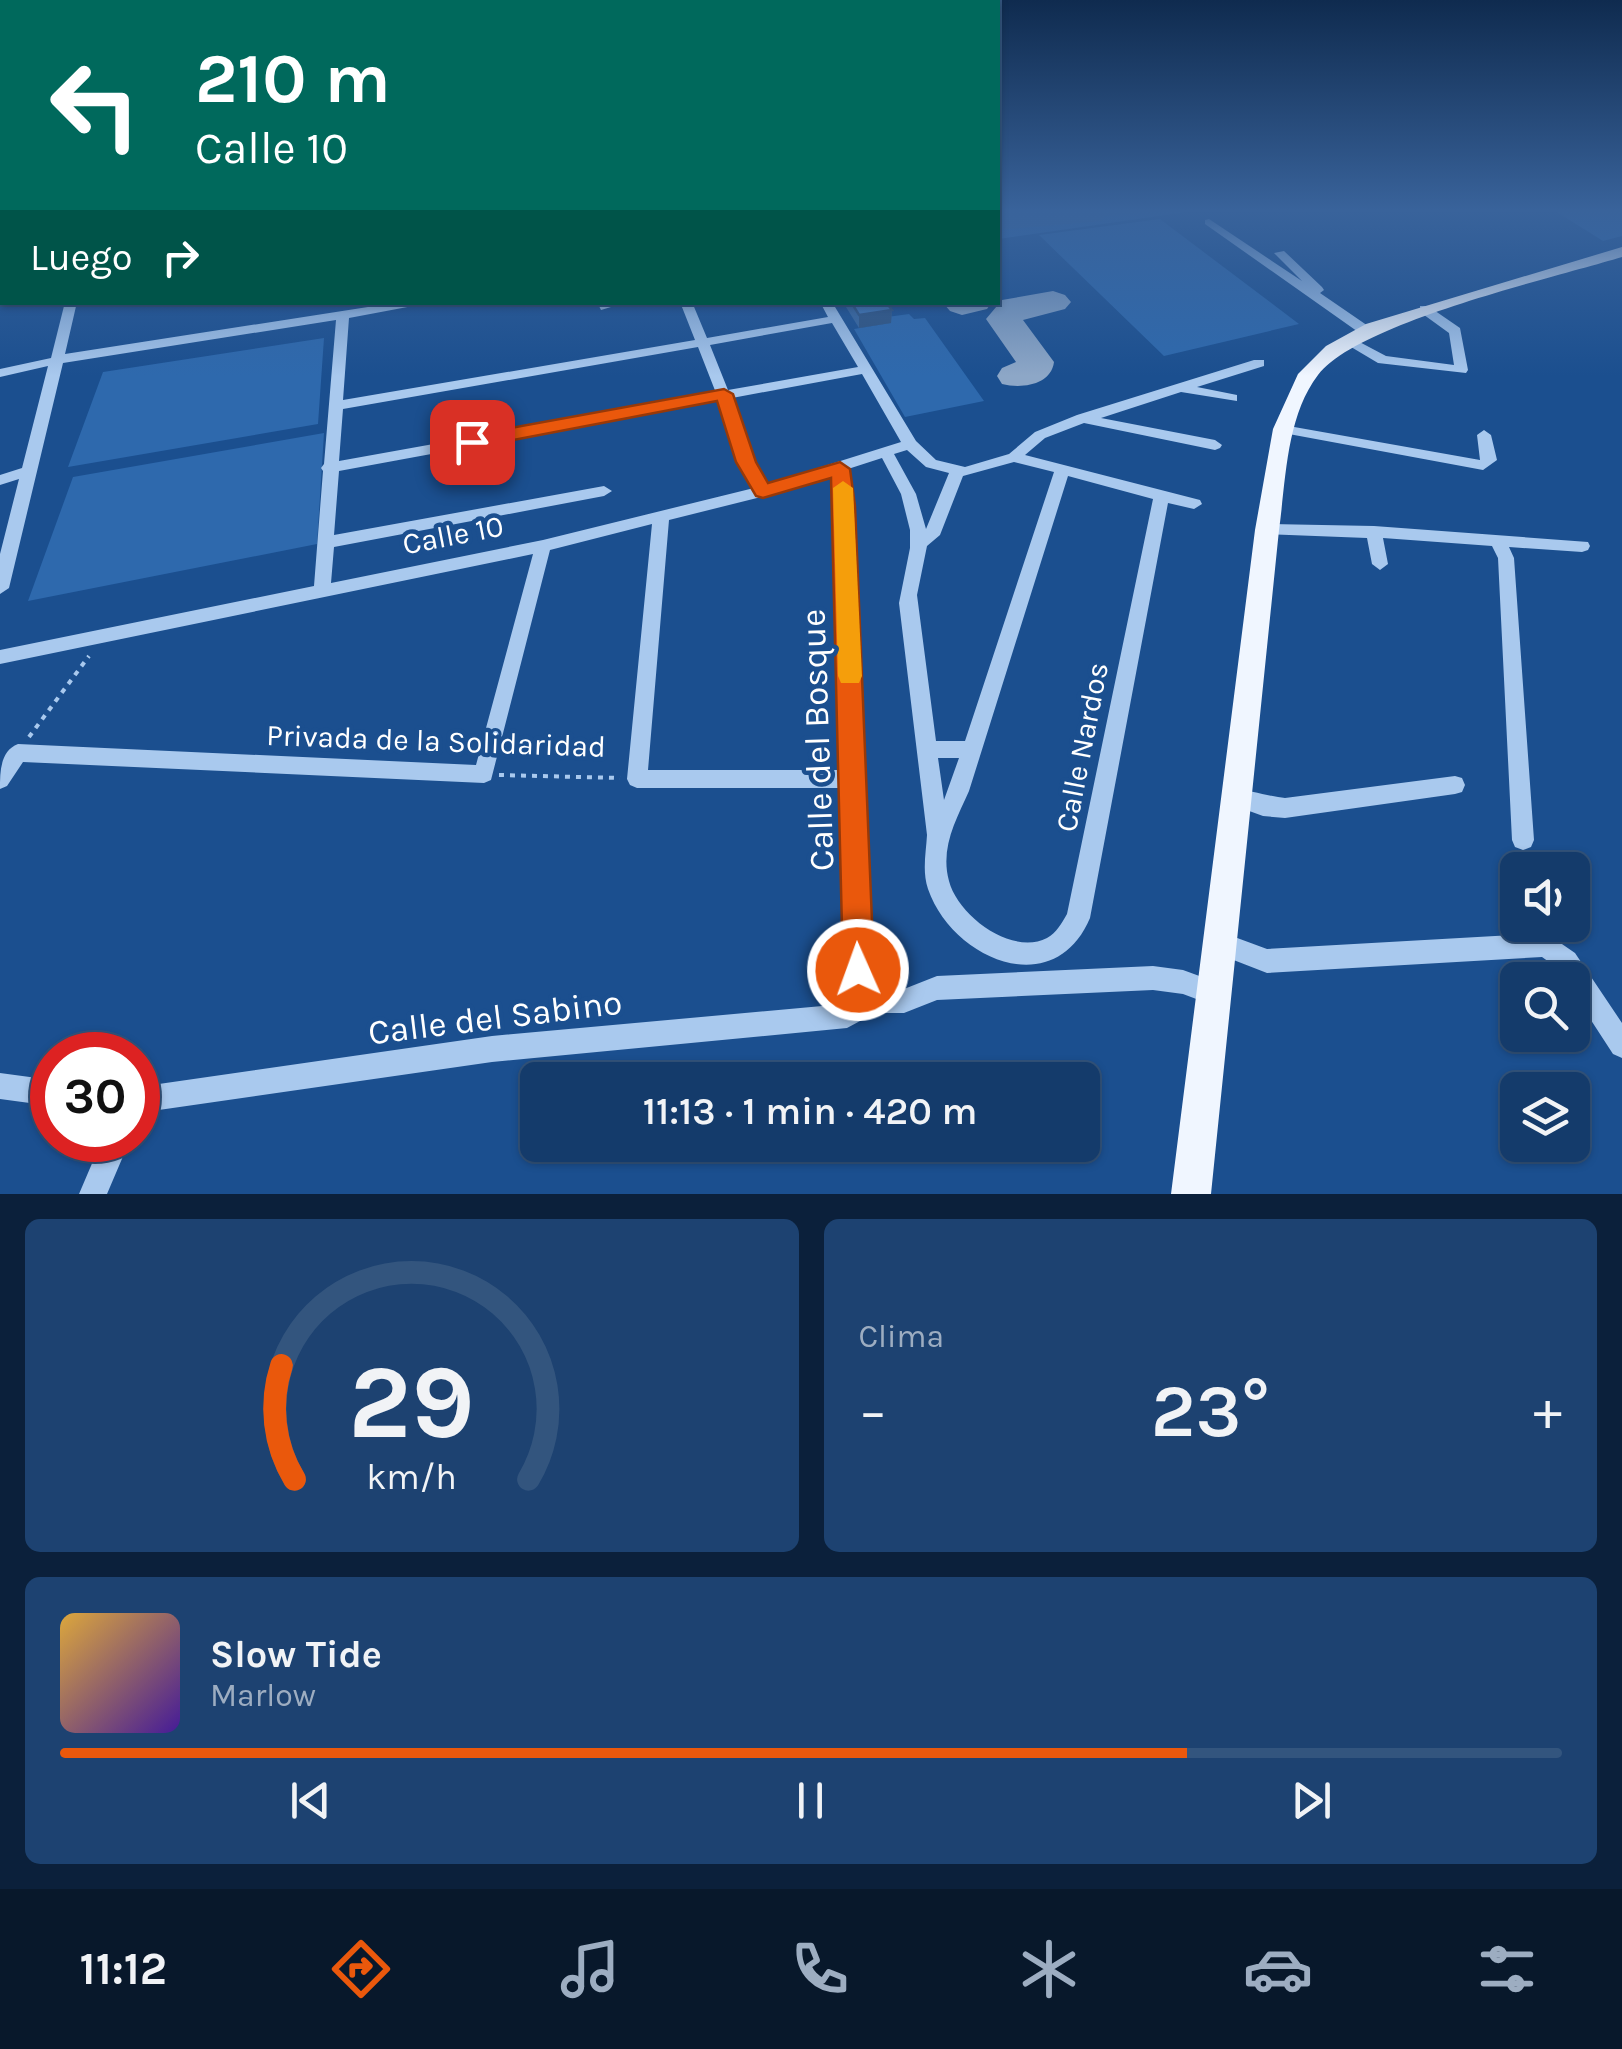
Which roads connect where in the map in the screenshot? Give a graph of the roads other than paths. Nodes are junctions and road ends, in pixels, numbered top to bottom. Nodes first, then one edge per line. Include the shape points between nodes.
1 (1267, 265) edge
2 (1295, 265) edge
3 (1578, 265) edge
4 (70, 305) edge
5 (410, 305) edge
6 (687, 305) edge
7 (828, 305) edge
8 (1424, 309) junction
9 (343, 316) junction
10 (836, 319) junction
11 (1361, 333) junction
12 (703, 342) junction
13 (56, 359) junction
14 (1259, 364) dead end
15 (868, 369) junction
16 (0, 374) edge
17 (1181, 388) junction
18 (724, 394) junction
19 (1232, 398) dead end
20 (334, 406) junction
21 (1081, 418) junction
22 (1283, 429) junction
23 (1484, 435) dead end
24 (910, 444) junction
25 (1215, 445) dead end
26 (885, 452) junction
27 (1014, 456) junction
28 (329, 468) junction
29 (840, 469) junction
30 (1063, 469) junction
31 (30, 471) junction
32 (957, 472) junction
33 (0, 480) edge
34 (763, 491) junction
35 (604, 492) dead end
36 (907, 494) junction
37 (1162, 495) junction
38 (942, 502) junction
39 (1194, 504) dead end
40 (661, 517) junction
41 (1266, 530) junction
42 (1374, 532) junction
43 (1498, 542) junction
44 (324, 543) junction
45 (920, 543) junction
46 (543, 546) junction
47 (1582, 546) dead end
48 (1380, 564) dead end
49 (0, 588) edge
50 (322, 589) junction
51 (0, 657) edge
52 (927, 749) junction
53 (972, 750) junction
54 (853, 779) junction
55 (0, 780) edge
56 (1455, 784) dead end
57 (1237, 797) junction
58 (938, 835) junction
59 (1522, 840) dead end
60 (1221, 944) junction
61 (1216, 994) junction
62 (860, 1008) junction
63 (1620, 1037) edge
64 (0, 1086) edge
65 (30, 1090) edge
66 (160, 1097) edge
67 (106, 1162) edge
68 (92, 1194) edge
69 (1191, 1194) edge

1 - 11 street
2 - 11 street
3 - 8 main road
4 - 13 street
5 - 9 street
6 - 12 street
7 - 10 street
8 - 11 main road
8 - 11 street via 1455,331 1461,370 1383,360
9 - 13 street
9 - 20 street
10 - 12 street
10 - 15 street
11 - 22 main road via 1303,381
12 - 18 street
12 - 20 street
13 - 16 street
13 - 31 street
14 - 17 street
15 - 18 street
15 - 24 street
17 - 19 street
17 - 21 street
18 - 28 street
18 - 34 street
20 - 28 street
21 - 25 street
21 - 27 street via 1040,435
22 - 23 street via 1483,465 1490,460
22 - 41 main road
24 - 26 street, Calle 10
24 - 32 street via 931,464
26 - 29 street, Calle 10
26 - 36 street
27 - 30 street
27 - 32 street
28 - 44 street
29 - 34 street, Calle 10
29 - 54 street, Calle del Bosque
30 - 37 street
30 - 53 street
31 - 33 street
31 - 49 street
32 - 38 street
34 - 40 street, Calle 10
35 - 44 street
36 - 38 street
36 - 45 street
37 - 39 street
37 - 58 street, Calle Nardos via 1072,934 1037,954 1002,951 972,931 946,901 937,876
38 - 45 street via 932,535
40 - 46 street, Calle 10
40 - 54 street, Privada de la Solidaridad via 637,779
41 - 42 street
41 - 57 main road
42 - 43 street
42 - 48 street
43 - 47 street
43 - 59 street via 1506,558
44 - 50 street
45 - 52 street via 908,603
46 - 50 street, Calle 10
46 - 55 street, Privada de la Solidaridad via 484,774 18,753
50 - 51 street, Calle 10
52 - 53 street
52 - 58 street
53 - 58 street
54 - 62 street, Calle del Bosque
56 - 57 street via 1284,808
57 - 60 main road
60 - 61 main road
60 - 63 street via 1268,961 1546,944 1567,960
61 - 62 street via 1154,978 937,988
61 - 69 main road
62 - 66 street, Calle del Sabino via 847,1016 492,1049
64 - 65 street
67 - 68 street

